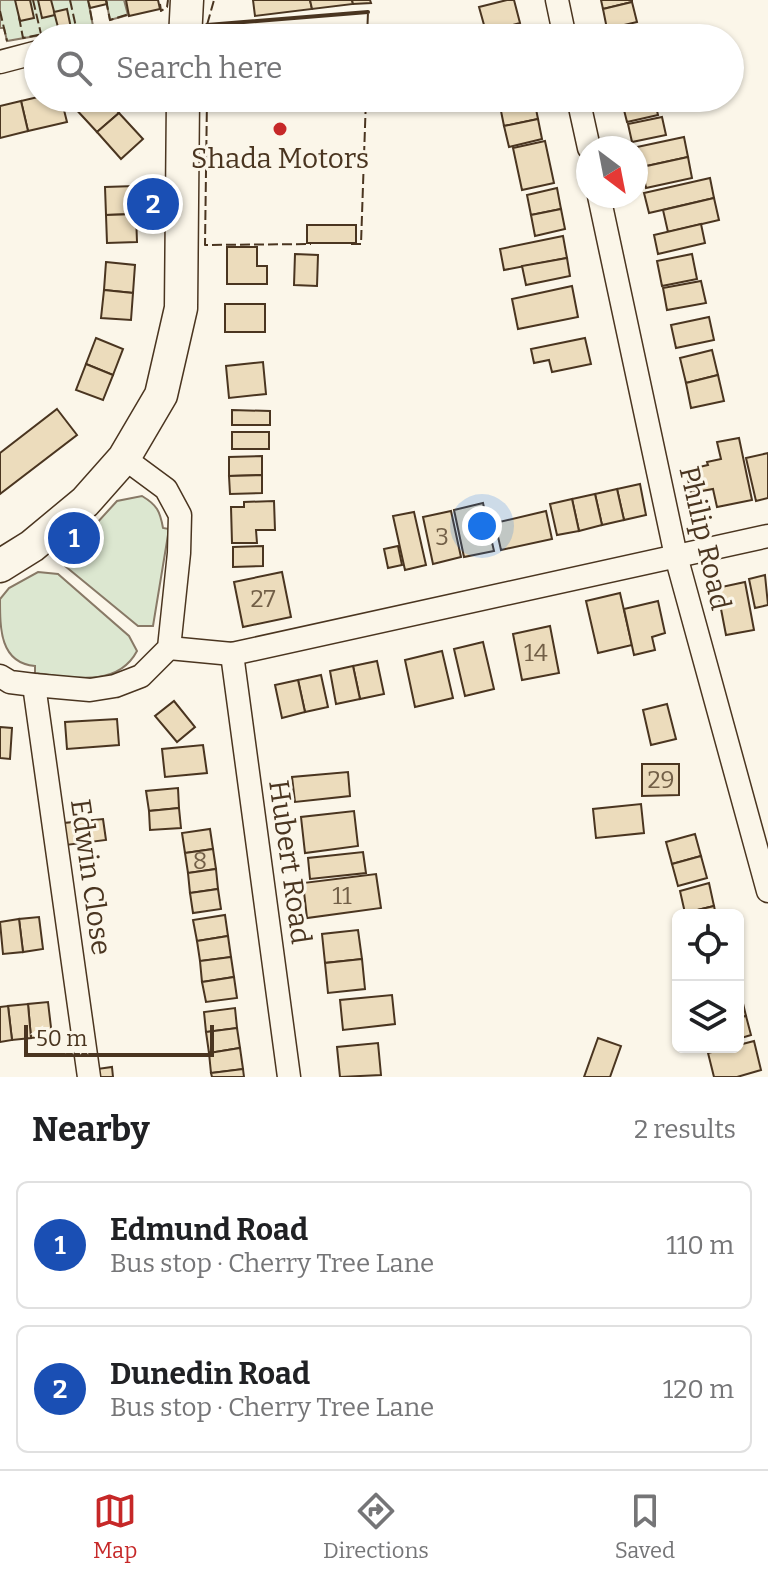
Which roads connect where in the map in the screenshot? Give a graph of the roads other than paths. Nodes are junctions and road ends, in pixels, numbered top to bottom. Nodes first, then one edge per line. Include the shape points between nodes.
1 (187, 0) edge
2 (557, 0) edge
3 (186, 24) edge
4 (562, 24) edge
5 (24, 56) edge
6 (0, 62) edge
7 (183, 112) edge
8 (581, 112) edge
9 (586, 136) edge
10 (602, 208) edge
11 (124, 458) junction
12 (768, 536) edge
13 (676, 556) junction
14 (0, 566) edge
15 (169, 648) junction
16 (232, 654) junction
17 (0, 676) edge
18 (34, 685) junction
19 (768, 891) edge
20 (89, 1077) edge
21 (289, 1077) edge

1 - 3 street
2 - 4 street
5 - 6 street
7 - 11 street via 181,308 161,395
8 - 9 street
10 - 13 street, Philip Road
11 - 14 street via 85,502
11 - 15 street via 166,489 180,515
12 - 13 street
13 - 16 street
13 - 19 street, Philip Road
15 - 16 street
15 - 18 street via 141,676 115,686 90,690
16 - 21 street, Hubert Road
17 - 18 street
18 - 20 street, Edwin Close

